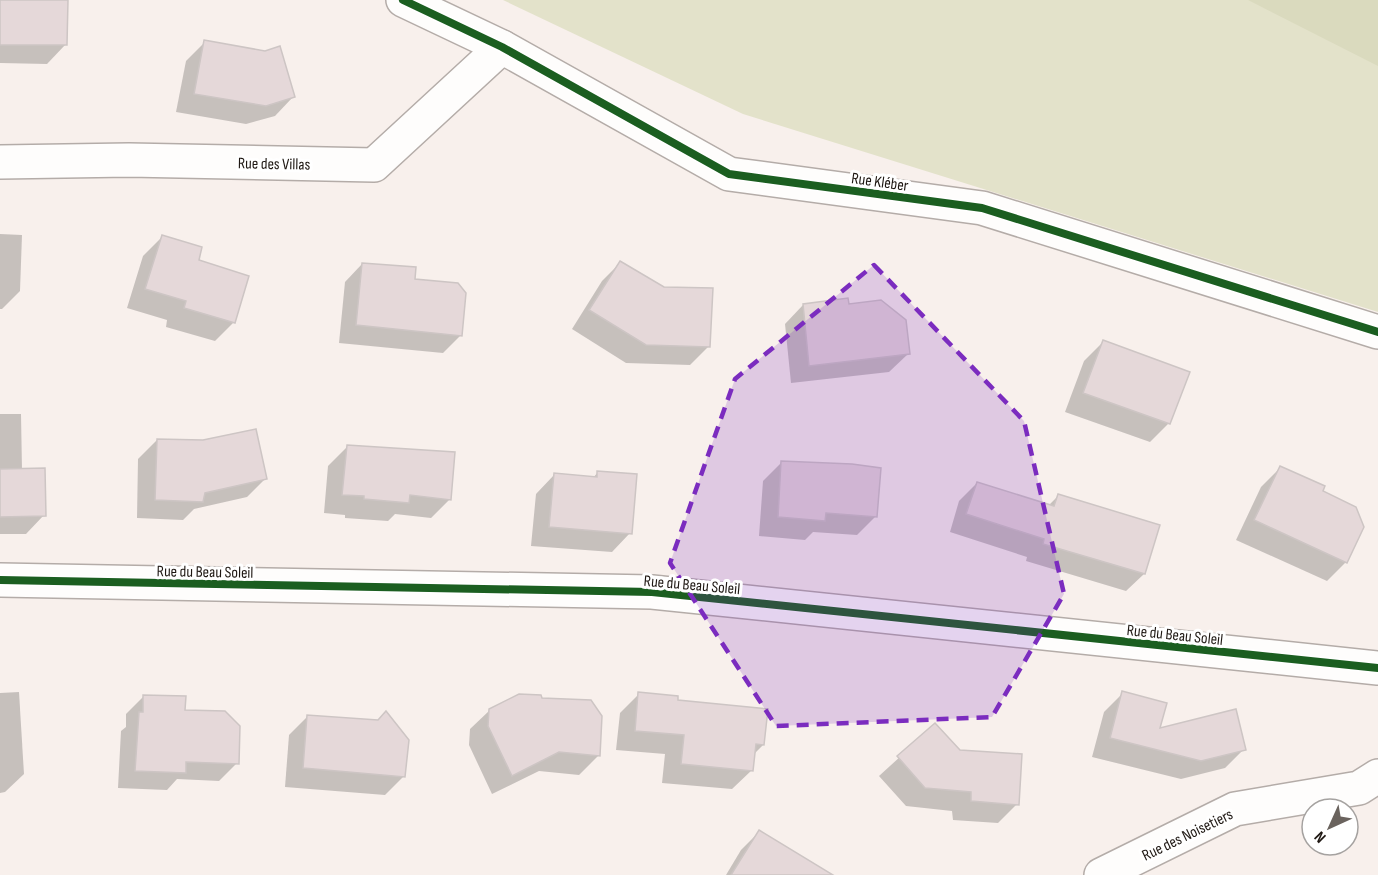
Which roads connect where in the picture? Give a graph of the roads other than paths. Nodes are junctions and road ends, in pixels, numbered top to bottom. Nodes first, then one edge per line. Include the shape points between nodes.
1 (403, 0) edge
2 (502, 46) junction
3 (0, 162) edge
4 (1378, 332) edge
5 (0, 580) edge
6 (1378, 668) edge
7 (1378, 776) edge
8 (1101, 875) edge

1 - 2 street, Rue Kléber
2 - 3 street, Rue des Villas via 374,165 129,160
2 - 4 street, Rue Kléber via 729,174 982,208
5 - 6 street, Rue du Beau Soleil via 652,592
7 - 8 street, Rue des Noisetiers via 1359,788 1235,809

